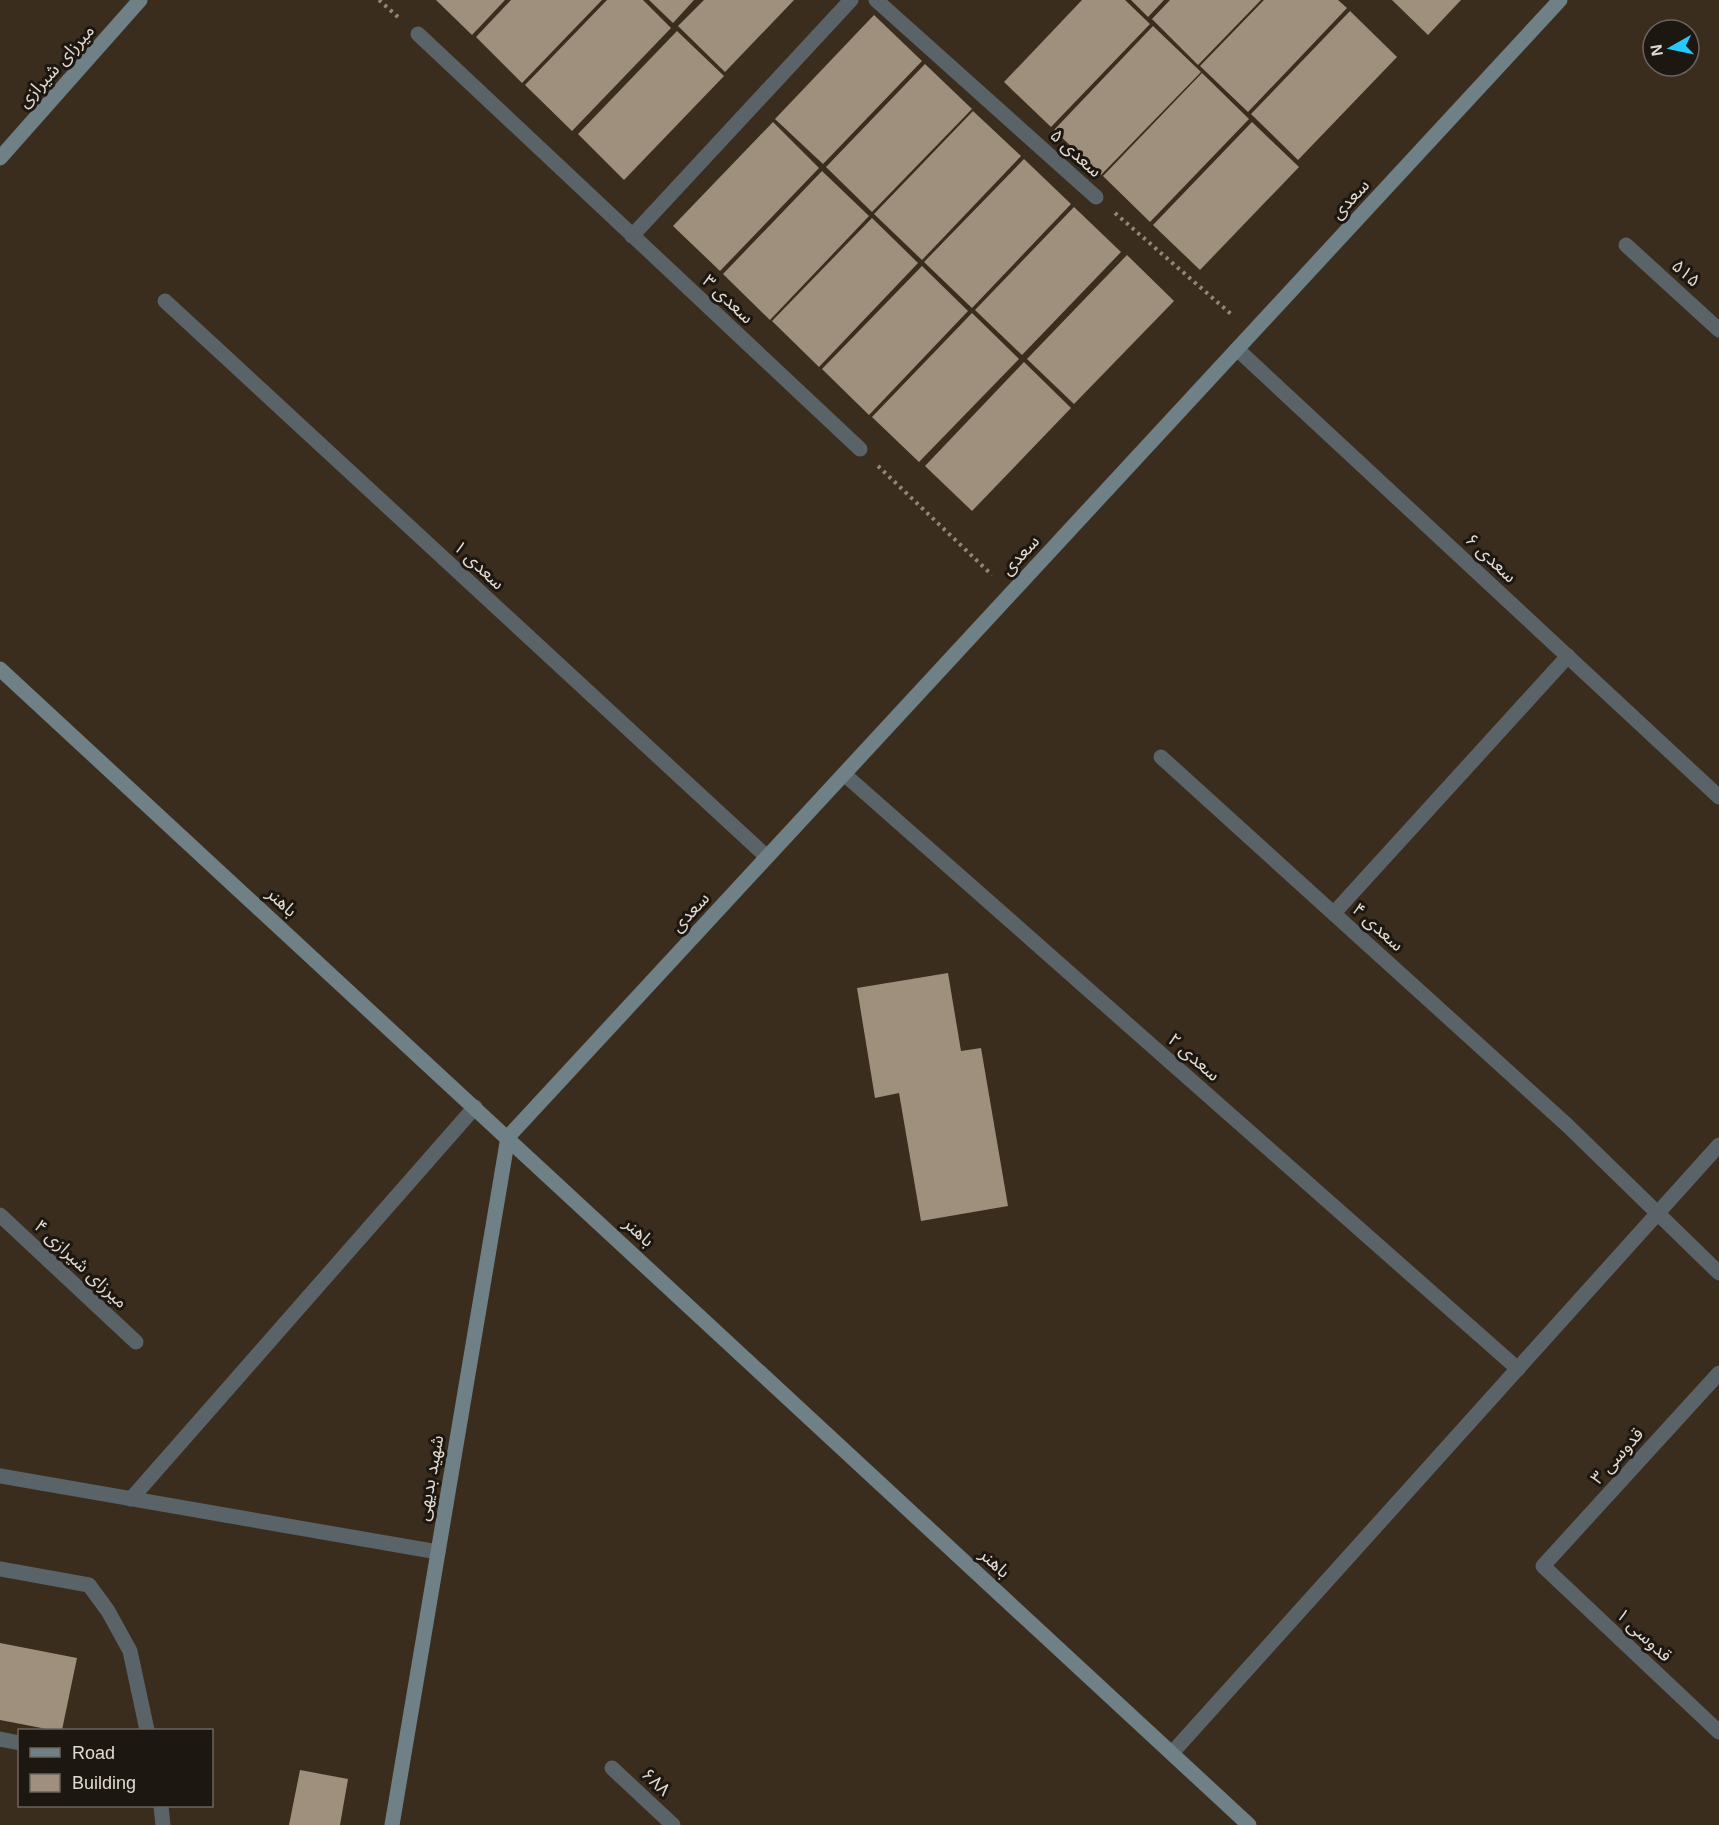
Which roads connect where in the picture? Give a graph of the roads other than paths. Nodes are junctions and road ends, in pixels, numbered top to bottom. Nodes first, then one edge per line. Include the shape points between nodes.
1 (140, 0) edge
2 (851, 0) edge
3 (876, 0) edge
4 (1560, 0) edge
5 (418, 34) dead end
6 (1, 154) edge
7 (1096, 197) road end
8 (632, 236) junction
9 (1626, 245) dead end
10 (165, 301) dead end
11 (1719, 330) edge
12 (1237, 349) junction
13 (860, 449) road end
14 (1568, 656) junction
15 (0, 669) edge
16 (1161, 757) dead end
17 (844, 774) junction
18 (1719, 797) edge
19 (767, 857) junction
20 (1334, 913) junction
21 (476, 1107) junction
22 (508, 1137) junction
23 (1719, 1145) edge
24 (1657, 1213) junction
25 (0, 1215) edge
26 (1719, 1273) edge
27 (136, 1342) dead end
28 (1518, 1369) junction
29 (1719, 1373) edge
30 (0, 1476) edge
31 (131, 1499) junction
32 (438, 1552) junction
33 (1543, 1566) joint
34 (0, 1569) edge
35 (147, 1729) edge
36 (1719, 1732) edge
37 (0, 1739) edge
38 (18, 1743) edge
39 (1172, 1753) junction
40 (612, 1768) dead end
41 (160, 1807) edge
42 (163, 1825) edge
43 (392, 1825) edge
44 (674, 1825) edge
45 (1249, 1825) edge

1 - 6 street, میرزای شیرازی
2 - 8 street
3 - 7 street, سعدی ۵
4 - 12 street, سعدی
5 - 8 street, سعدی ۳
8 - 13 street, سعدی ۳
9 - 11 street, ۵۱۵
10 - 19 street, سعدی ۱
12 - 14 street, سعدی ۶
12 - 17 street, سعدی
14 - 18 street, سعدی ۶
14 - 20 street
15 - 21 street, باهنر
16 - 20 street, سعدی ۴
17 - 19 street, سعدی
17 - 28 street, سعدی ۲
19 - 22 street, سعدی
20 - 24 street, سعدی ۴ via 1567,1125
21 - 22 street, باهنر
21 - 31 street
22 - 32 street, شهید بدیهی
22 - 39 street, باهنر
23 - 24 street
24 - 26 street, سعدی ۴
24 - 28 street
25 - 27 street, میرزای شیرازی ۴
28 - 39 street
29 - 33 street, قدوسی ۳
30 - 31 street
31 - 32 street
32 - 43 street, شهید بدیهی
33 - 36 street, قدوسی ۱
34 - 35 street via 89,1585 130,1651
37 - 38 street
39 - 45 street, باهنر
40 - 44 street, ۶۸۸
41 - 42 street

